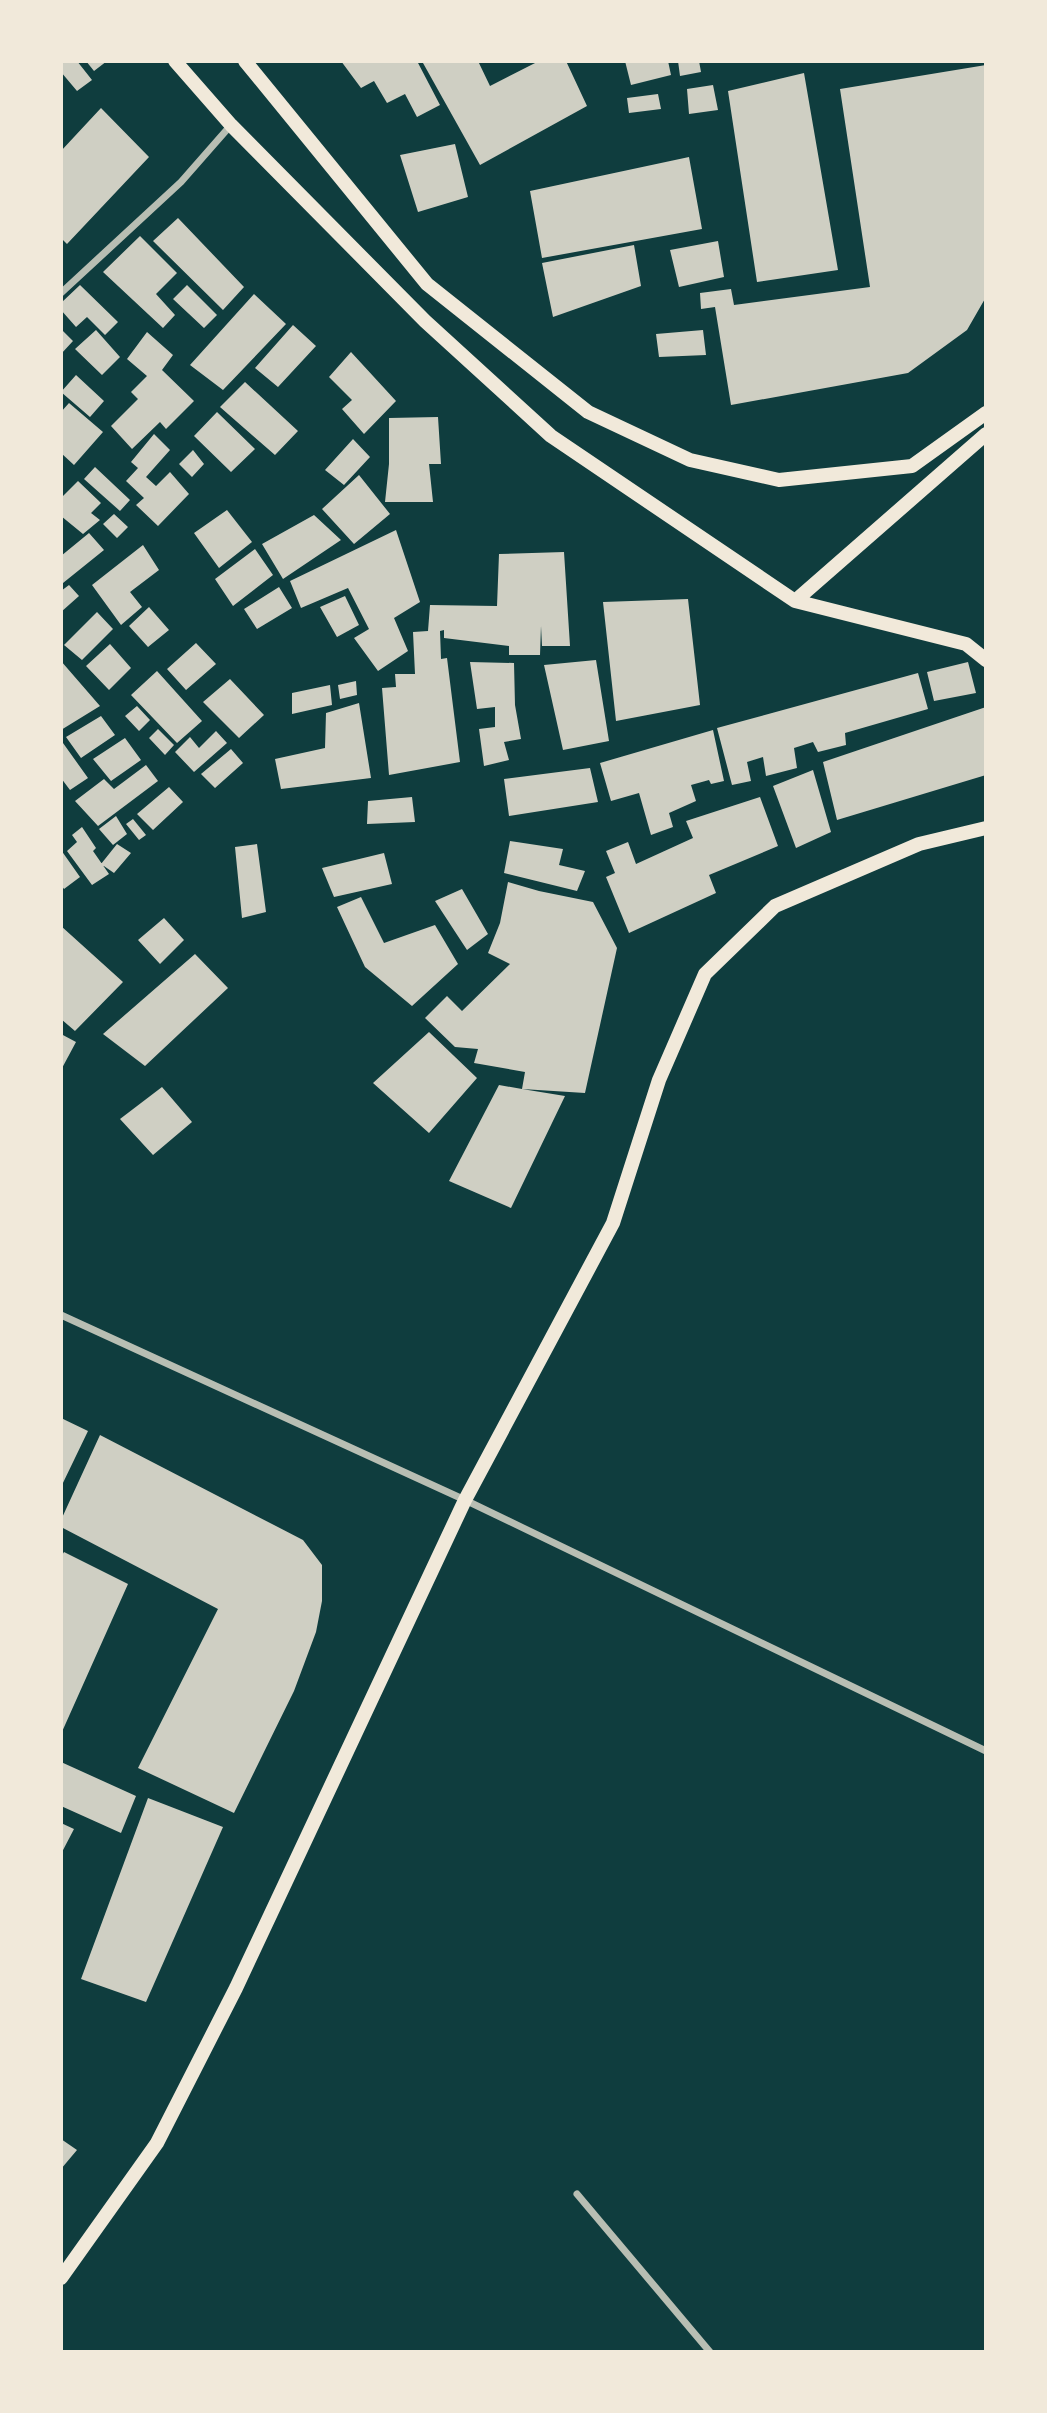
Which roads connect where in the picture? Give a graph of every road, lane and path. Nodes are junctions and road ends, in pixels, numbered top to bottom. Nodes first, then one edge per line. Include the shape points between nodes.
1 (175, 61) edge
2 (245, 61) edge
3 (231, 125) junction
4 (61, 293) edge
5 (986, 413) edge
6 (986, 434) edge
7 (795, 601) junction
8 (986, 660) edge
9 (986, 828) edge
10 (61, 1315) edge
11 (465, 1500) junction
12 (986, 1751) edge
13 (577, 2194) dead end
14 (61, 2278) edge
15 (710, 2352) edge

1 - 3 main road
2 - 5 main road via 427,284 588,412 690,460 779,480 912,466
3 - 4 street via 181,182
3 - 7 main road via 425,321 551,436
6 - 7 main road
7 - 8 main road via 966,644
9 - 11 main road via 919,844 775,906 705,974 659,1080 613,1223
10 - 11 street
11 - 12 street
11 - 14 main road via 236,1988 157,2143
13 - 15 street

